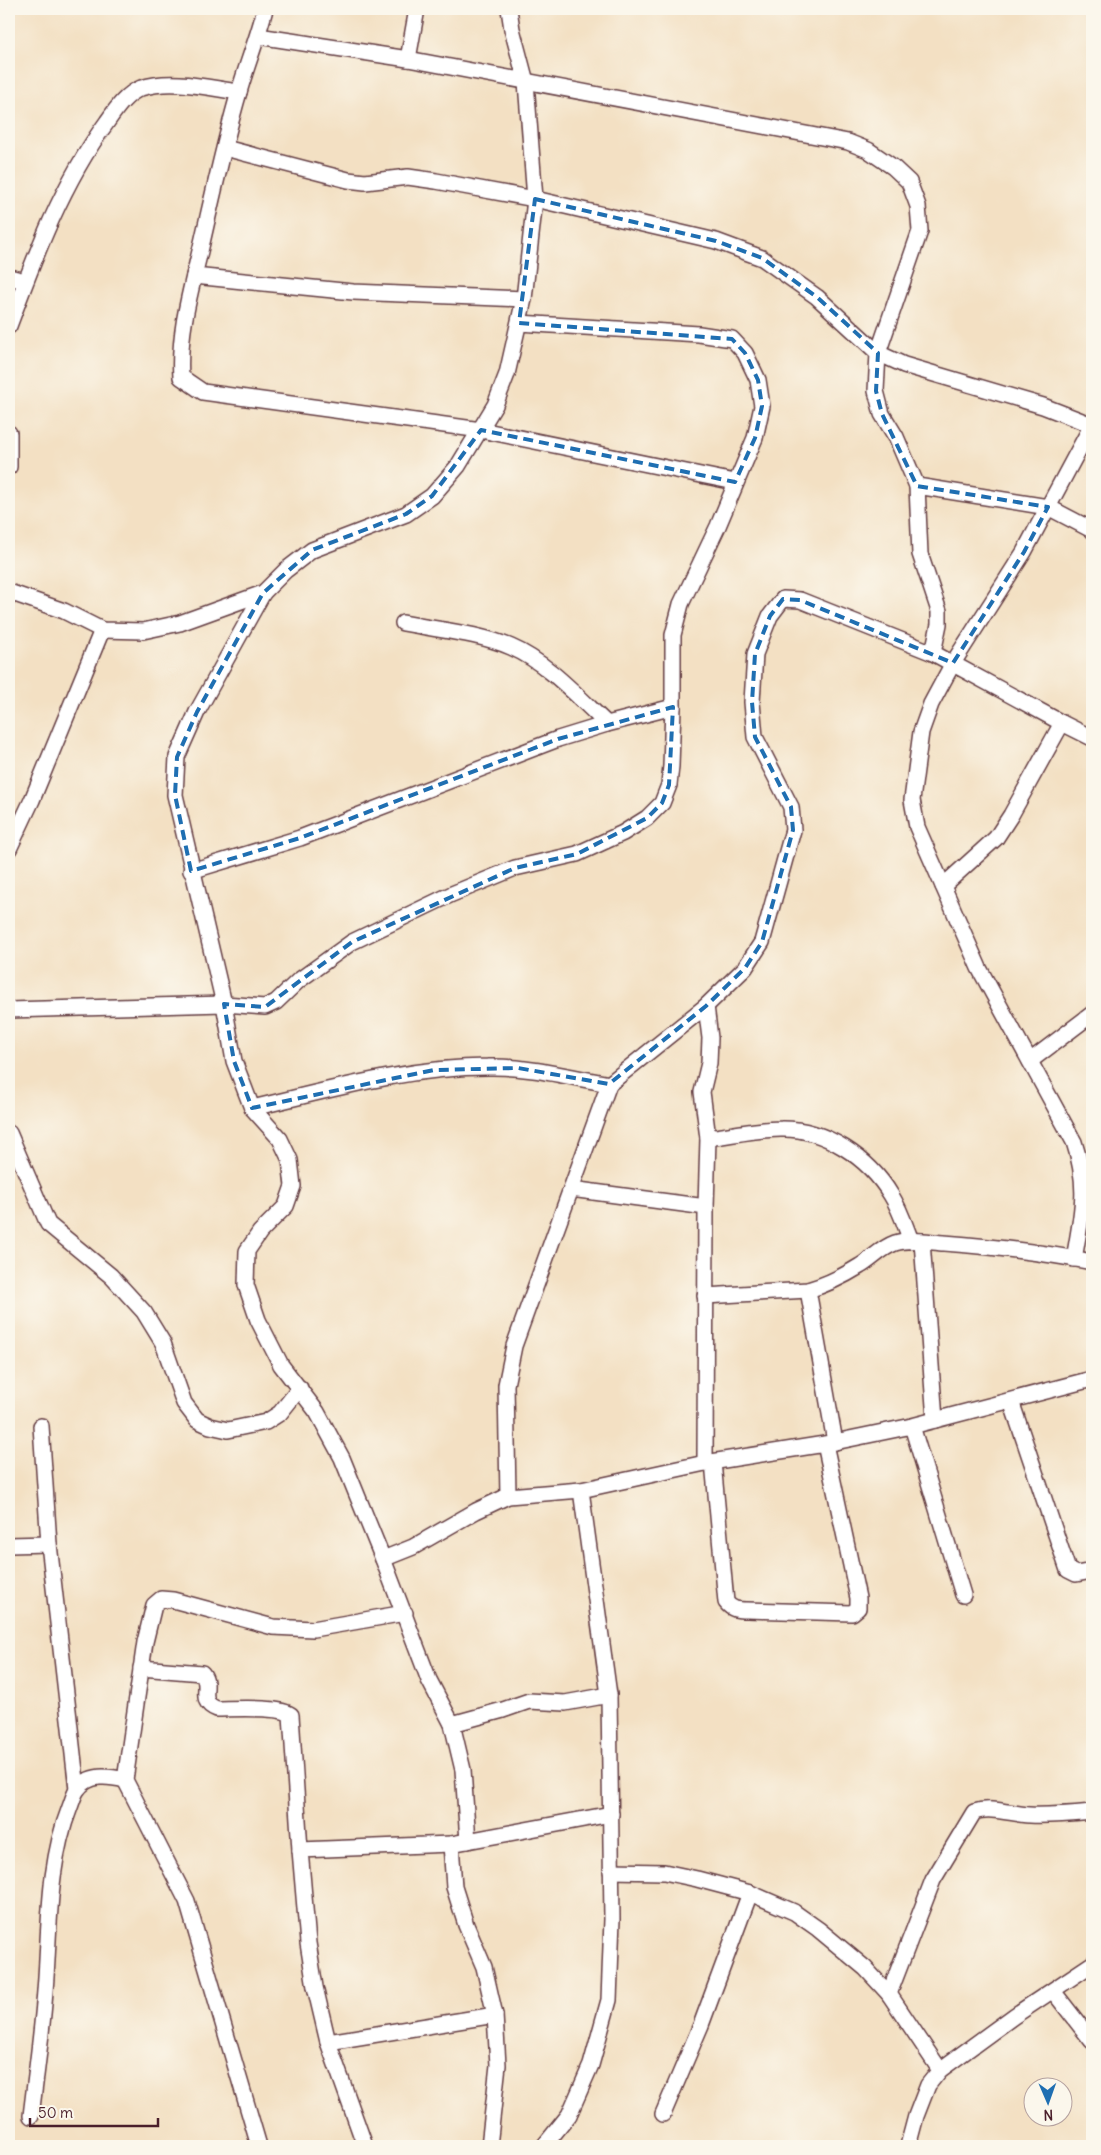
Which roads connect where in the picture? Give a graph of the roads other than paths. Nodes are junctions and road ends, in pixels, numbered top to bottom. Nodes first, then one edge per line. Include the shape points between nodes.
1 (265, 9) edge
2 (417, 9) edge
3 (509, 9) edge
4 (258, 36) junction
5 (408, 59) junction
6 (526, 82) junction
7 (239, 92) junction
8 (225, 148) junction
9 (535, 198) junction
10 (194, 276) junction
11 (9, 277) edge
12 (26, 281) junction
13 (524, 299) junction
14 (519, 323) junction
15 (9, 326) edge
16 (878, 353) junction
17 (1092, 425) edge
18 (481, 430) junction
19 (9, 433) edge
20 (9, 467) edge
21 (735, 482) junction
22 (917, 486) junction
23 (1048, 508) junction
24 (1092, 530) edge
25 (9, 592) edge
26 (263, 593) junction
27 (403, 623) dead end
28 (102, 630) junction
29 (933, 653) junction
30 (953, 663) junction
31 (673, 707) junction
32 (1062, 723) junction
33 (607, 724) junction
34 (1092, 738) edge
35 (9, 849) edge
36 (191, 871) junction
37 (943, 886) junction
38 (224, 1004) junction
39 (706, 1006) junction
40 (9, 1010) edge
41 (1092, 1014) edge
42 (1030, 1061) junction
43 (609, 1084) junction
44 (252, 1108) junction
45 (9, 1133) edge
46 (708, 1138) junction
47 (571, 1189) junction
48 (1088, 1194) edge
49 (706, 1207) junction
50 (917, 1241) junction
51 (1074, 1259) junction
52 (1092, 1262) edge
53 (808, 1290) junction
54 (705, 1296) junction
55 (1092, 1379) edge
56 (300, 1388) junction
57 (1011, 1401) junction
58 (935, 1420) junction
59 (41, 1426) dead end
60 (912, 1426) junction
61 (830, 1443) junction
62 (709, 1462) junction
63 (580, 1490) junction
64 (508, 1496) junction
65 (49, 1544) junction
66 (9, 1545) edge
67 (383, 1559) junction
68 (1092, 1571) edge
69 (963, 1595) dead end
70 (405, 1613) junction
71 (141, 1668) junction
72 (609, 1695) junction
73 (452, 1724) junction
74 (125, 1780) junction
75 (77, 1789) junction
76 (1092, 1812) edge
77 (611, 1814) junction
78 (468, 1841) junction
79 (451, 1844) junction
80 (300, 1850) junction
81 (612, 1871) junction
82 (750, 1893) junction
83 (1092, 1964) edge
84 (1053, 1990) junction
85 (889, 1994) junction
86 (495, 2015) junction
87 (1092, 2041) edge
88 (328, 2042) junction
89 (940, 2070) junction
90 (663, 2114) dead end
91 (31, 2116) dead end
92 (259, 2146) edge
93 (365, 2146) edge
94 (489, 2146) edge
95 (544, 2146) edge
96 (908, 2146) edge

1 - 4 street
2 - 5 street
3 - 6 street
4 - 5 street
4 - 7 street
5 - 6 street
6 - 9 street
6 - 16 street via 848,142 868,150 892,167 909,182 918,206 920,231
7 - 8 street
7 - 12 street via 172,84 140,88 128,96 86,151 70,180
8 - 9 street via 348,180 365,182 408,177
8 - 10 street
9 - 13 street
9 - 16 street via 716,241 762,258 817,297
10 - 13 street via 353,292
10 - 18 street via 181,337 181,377 203,392
11 - 12 street
12 - 15 street
13 - 14 street
14 - 18 street via 507,374 495,406
14 - 21 street via 700,334 732,339 745,353 758,380 762,406 755,438
16 - 17 street via 904,365 1043,406
16 - 22 street via 876,391 882,414 896,437
17 - 23 street
18 - 21 street
18 - 26 street via 458,466 432,496 406,514 312,550
19 - 20 street
21 - 31 street via 681,604 673,635
22 - 23 street
22 - 29 street via 920,554 939,611
23 - 24 street
23 - 30 street via 1024,552
25 - 28 street via 64,611
26 - 28 street via 180,623 143,631
26 - 36 street via 196,712 177,757 175,795
27 - 33 street via 512,647 562,682
28 - 35 street
29 - 30 street
29 - 39 street via 800,600 783,599 770,616 755,654 752,702 755,737 791,807 793,830 762,942 745,968
30 - 32 street
30 - 37 street via 931,704 921,732 912,800 917,827
31 - 33 street
31 - 38 street via 669,785 662,803 647,818 577,854 515,868 352,942 298,981 276,1002 265,1007
32 - 34 street
32 - 37 street via 996,838
33 - 36 street via 558,739 300,838
36 - 38 street
37 - 42 street via 979,968
38 - 40 street
38 - 44 street via 234,1061
39 - 43 street
39 - 46 street via 709,1063 702,1092
41 - 42 street
42 - 48 street via 1074,1142
43 - 44 street via 488,1066 382,1078
43 - 47 street
44 - 56 street via 280,1139 290,1160 293,1186 286,1206 260,1232 247,1252 246,1285 258,1320 281,1365
45 - 56 street via 48,1224 111,1276 144,1312 163,1343 184,1403 197,1420 228,1430 266,1422 280,1413
46 - 49 street
46 - 50 street via 781,1129 811,1133 838,1143 879,1179
47 - 49 street
47 - 64 street via 514,1346 506,1385
48 - 51 street
49 - 54 street
50 - 51 street
50 - 53 street via 897,1242 885,1247 860,1267
50 - 58 street
51 - 52 street
53 - 54 street
53 - 61 street
54 - 62 street
55 - 57 street
56 - 67 street via 342,1458
57 - 58 street
57 - 68 street via 1068,1570 1076,1574
58 - 60 street
59 - 65 street
60 - 61 street
60 - 69 street
61 - 62 street
61 - 62 street via 858,1598 858,1608 852,1613 736,1610 730,1607 726,1602
62 - 63 street
63 - 64 street
63 - 72 street
64 - 67 street
65 - 66 street
65 - 75 street
67 - 70 street
70 - 71 street via 313,1629 273,1627 161,1599 154,1605
70 - 73 street via 430,1680
71 - 74 street
71 - 80 street via 202,1673 206,1700 217,1709 271,1710 291,1715
72 - 73 street via 565,1703 528,1701
72 - 77 street
73 - 78 street via 463,1770
74 - 75 street via 92,1777
74 - 92 street via 187,1901
75 - 91 street via 62,1826 55,1869 44,2015
76 - 85 street via 1031,1815 993,1809 974,1812 933,1880
77 - 78 street
77 - 81 street
78 - 79 street
79 - 80 street
79 - 86 street via 454,1887 484,1967
80 - 88 street via 308,1943
81 - 82 street via 664,1872
81 - 95 street via 609,2000 590,2065 569,2115
82 - 85 street via 794,1912 818,1929 865,1968
82 - 90 street
83 - 84 street
84 - 87 street
84 - 89 street
85 - 89 street
86 - 88 street
86 - 94 street via 498,2065
88 - 93 street
89 - 96 street via 928,2085

